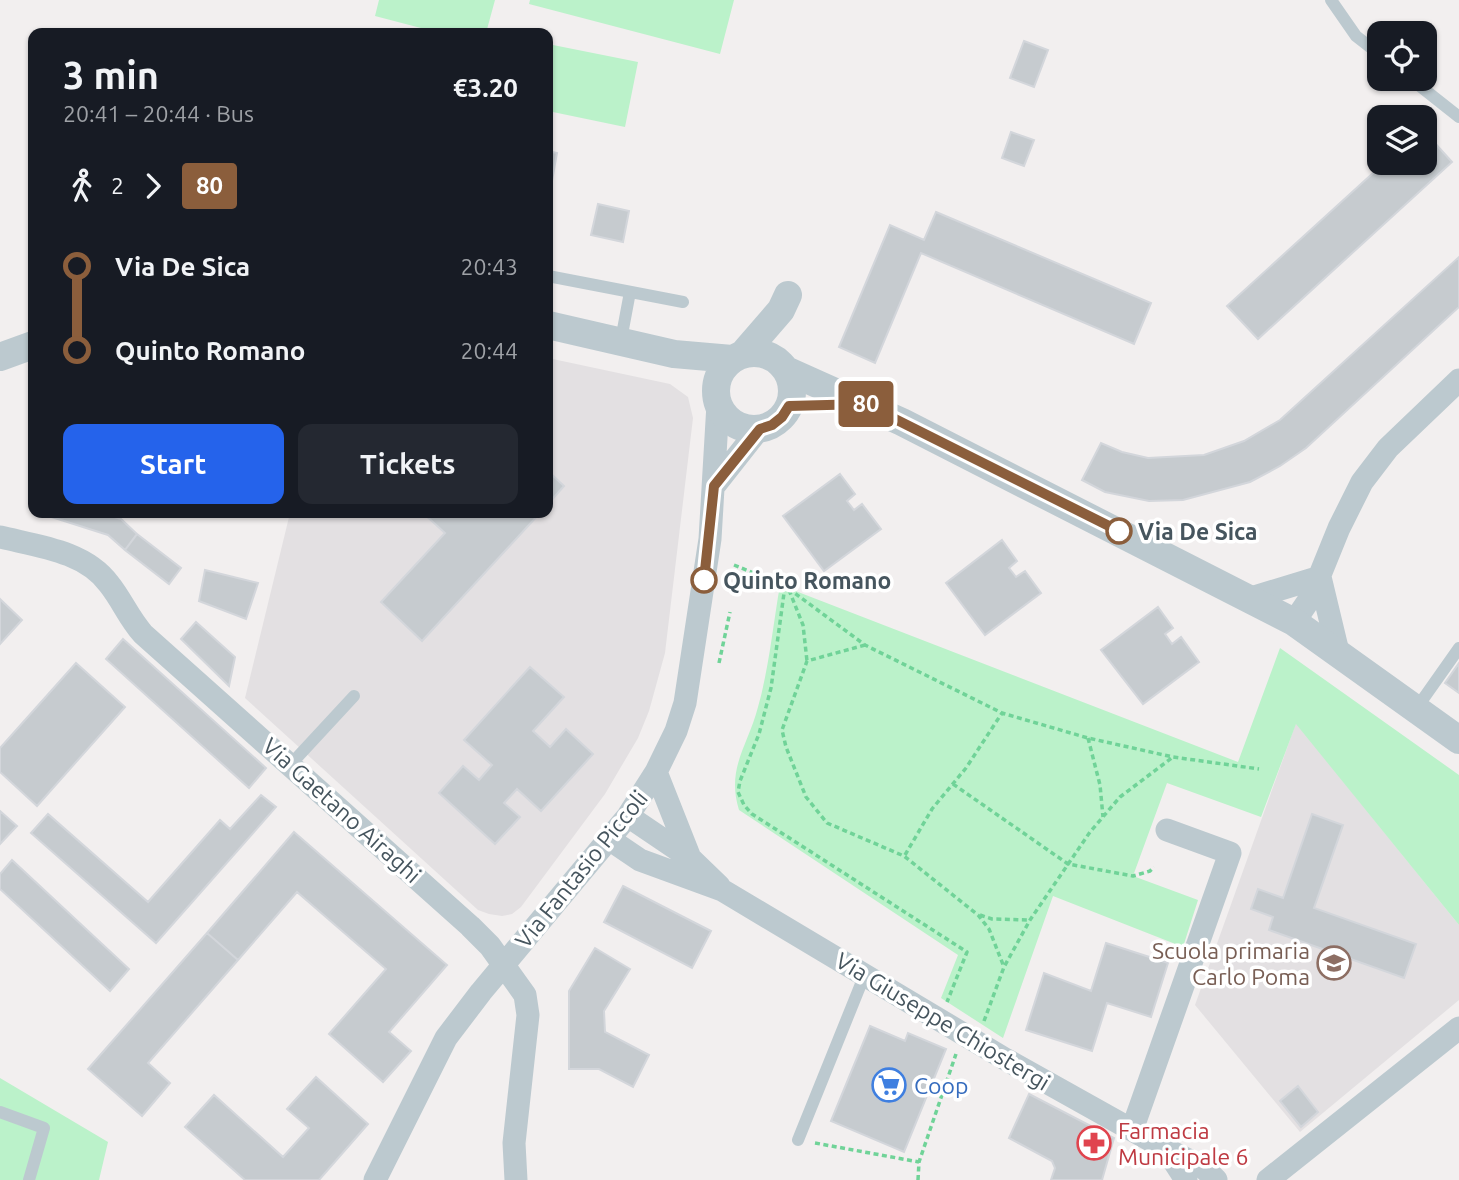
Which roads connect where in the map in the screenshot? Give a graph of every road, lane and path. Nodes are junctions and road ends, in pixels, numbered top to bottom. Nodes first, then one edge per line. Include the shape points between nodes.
1 (1331, 0) edge
2 (1367, 45) edge
3 (1426, 91) edge
4 (1459, 117) edge
5 (553, 277) edge
6 (630, 292) junction
7 (683, 302) dead end
8 (553, 326) edge
9 (621, 340) junction
10 (28, 347) edge
11 (674, 354) junction
12 (0, 357) edge
13 (737, 357) junction
14 (782, 365) junction
15 (1459, 380) edge
16 (717, 398) junction
17 (865, 404) junction
18 (789, 406) junction
19 (760, 429) junction
20 (714, 486) junction
21 (0, 537) edge
22 (734, 565) dead end
23 (1320, 577) junction
24 (787, 587) junction
25 (1251, 598) junction
26 (730, 612) dead end
27 (1294, 622) junction
28 (865, 645) junction
29 (1459, 648) edge
30 (1338, 652) junction
31 (807, 662) junction
32 (719, 663) dead end
33 (354, 696) dead end
34 (1416, 709) junction
35 (1002, 713) junction
36 (1088, 738) junction
37 (1459, 740) edge
38 (1172, 757) junction
39 (291, 764) junction
40 (1259, 769) dead end
41 (656, 772) junction
42 (953, 784) junction
43 (628, 816) junction
44 (1103, 817) junction
45 (1167, 830) dead end
46 (609, 839) junction
47 (904, 856) junction
48 (691, 858) junction
49 (1068, 863) junction
50 (1154, 867) dead end
51 (722, 890) junction
52 (978, 915) junction
53 (1030, 920) junction
54 (503, 965) junction
55 (1004, 967) junction
56 (865, 974) junction
57 (946, 1004) dead end
58 (982, 1027) dead end
59 (1459, 1028) edge
60 (958, 1049) dead end
61 (0, 1112) edge
62 (1132, 1130) junction
63 (798, 1140) joint
64 (1166, 1149) junction
65 (919, 1162) junction
66 (29, 1180) edge
67 (375, 1180) edge
68 (516, 1180) edge
69 (918, 1180) edge
70 (1186, 1180) edge
71 (1216, 1180) edge
72 (1268, 1180) edge

1 - 2 lane
3 - 4 lane
5 - 6 lane
6 - 7 lane
6 - 9 lane
8 - 9 street
9 - 11 street
10 - 12 street
11 - 13 street
11 - 16 street
13 - 14 street via 755,352
13 - 14 street via 784,303
13 - 16 street via 723,368
14 - 17 street
14 - 18 street via 791,381
15 - 23 street via 1388,448 1362,482
16 - 19 street via 734,424
16 - 20 street, Via Fantasio Piccoli
17 - 18 street
17 - 25 street
18 - 19 street via 772,425
19 - 20 street
20 - 41 street, Via Fantasio Piccoli via 685,704
21 - 39 street, Via Gaetano Airaghi via 70,555 93,568 109,583 143,634
22 - 24 path
23 - 25 street
23 - 27 street
23 - 30 street
24 - 28 path
24 - 31 path via 803,625
24 - 57 path via 771,688 738,792 752,814 967,952
25 - 27 street
26 - 32 path
27 - 30 street
28 - 31 path
28 - 35 path
29 - 34 lane
30 - 34 street
31 - 47 path via 782,730 806,797 827,822
33 - 39 lane
34 - 37 street
35 - 36 path
35 - 42 path
36 - 38 path
36 - 44 path
38 - 40 path
38 - 44 path via 1120,797
39 - 54 street, Via Gaetano Airaghi via 470,926
41 - 43 street, Via Fantasio Piccoli
41 - 48 street, Via Giuseppe Chiostergi
42 - 47 path
42 - 49 path
43 - 46 street, Via Fantasio Piccoli
43 - 48 street, Via Giuseppe Chiostergi
44 - 49 path
45 - 62 street via 1230,853
46 - 51 street, Via Giuseppe Chiostergi via 640,860
46 - 54 street, Via Fantasio Piccoli
47 - 52 path
48 - 51 street, Via Giuseppe Chiostergi
49 - 50 path via 1133,876
49 - 53 path
51 - 56 street, Via Giuseppe Chiostergi
52 - 53 path
52 - 55 path via 989,929
53 - 55 path
54 - 67 street, Via Fantasio Piccoli via 446,1038
54 - 68 street, Via Gaetano Airaghi via 525,995 528,1015 514,1143
55 - 58 path
56 - 62 street, Via Giuseppe Chiostergi
56 - 63 lane
59 - 72 street
60 - 65 path
61 - 66 lane via 44,1128
62 - 64 street, Via Giuseppe Chiostergi
63 - 65 path
64 - 70 street
64 - 71 street, Via Giuseppe Chiostergi via 1203,1167
65 - 69 path

